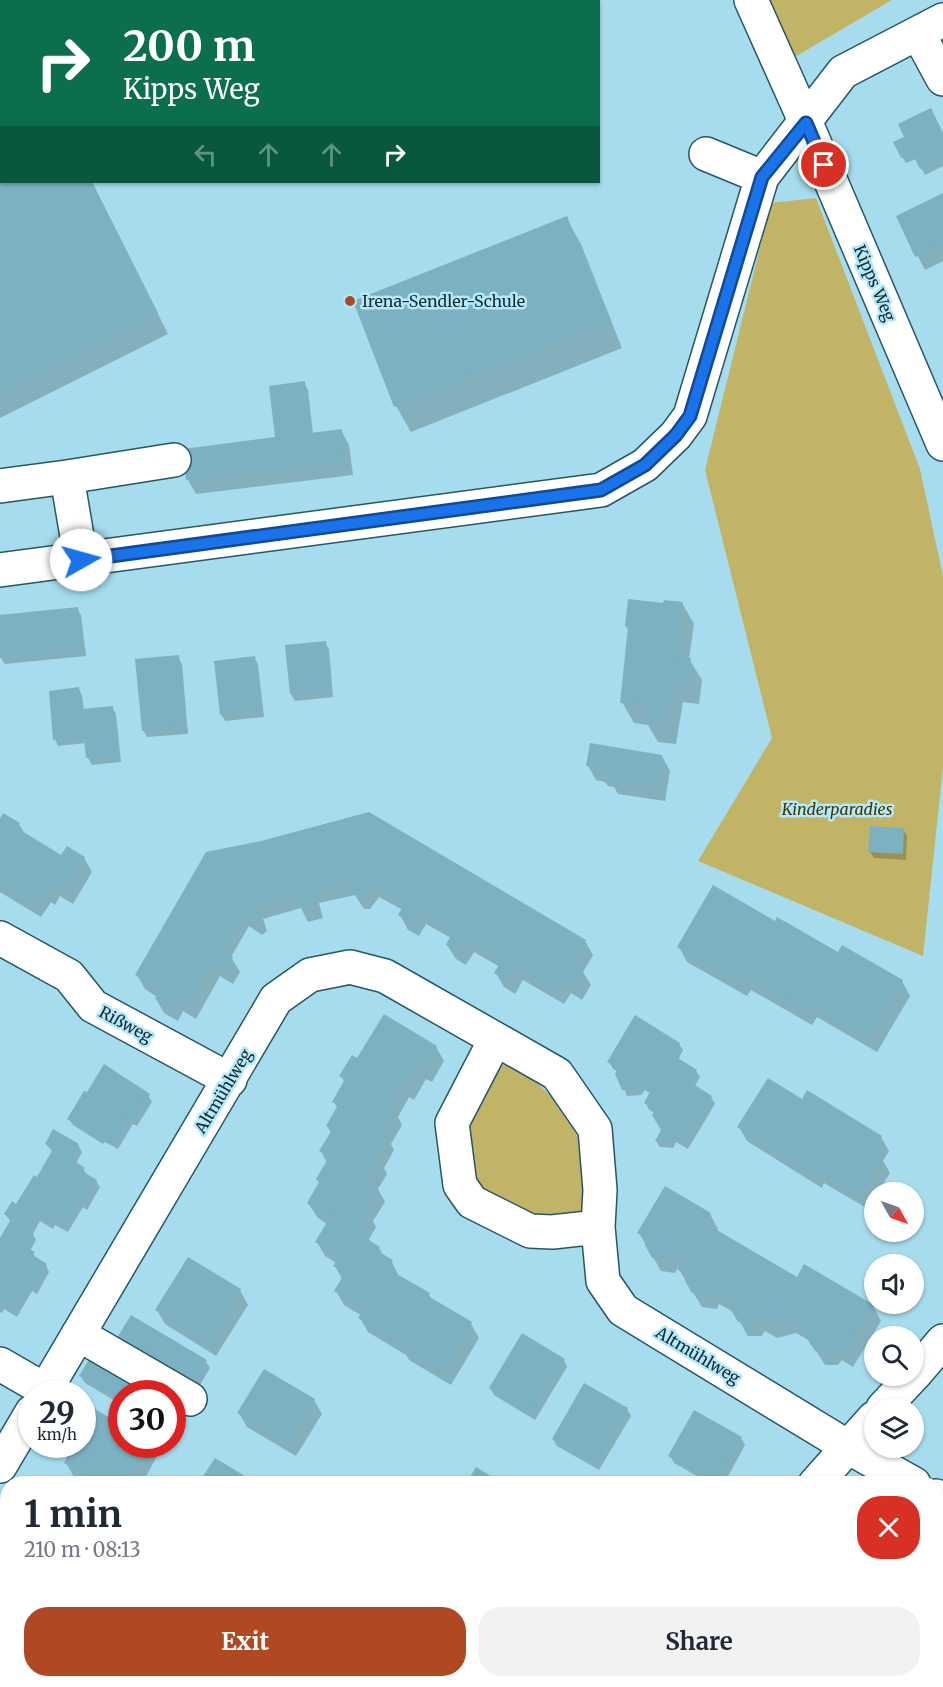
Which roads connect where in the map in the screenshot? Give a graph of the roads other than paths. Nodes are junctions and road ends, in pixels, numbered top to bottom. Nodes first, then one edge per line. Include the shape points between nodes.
1 (751, 0) edge
2 (931, 27) edge
3 (943, 79) edge
4 (806, 123) junction
5 (706, 154) dead end
6 (762, 177) junction
7 (943, 444) edge
8 (174, 460) dead end
9 (67, 477) junction
10 (0, 486) edge
11 (81, 560) junction
12 (0, 570) edge
13 (0, 938) edge
14 (495, 1041) junction
15 (230, 1080) junction
16 (598, 1227) junction
17 (78, 1334) junction
18 (943, 1341) edge
19 (924, 1363) edge
20 (0, 1364) edge
21 (18, 1380) edge
22 (51, 1380) edge
23 (903, 1386) edge
24 (892, 1398) edge
25 (190, 1399) dead end
26 (864, 1430) edge
27 (18, 1436) edge
28 (849, 1447) junction
29 (0, 1466) edge
30 (822, 1476) edge
31 (901, 1476) edge

1 - 4 street, Kipps Weg
2 - 3 street
2 - 4 street via 843,72
4 - 6 street
4 - 7 street, Kipps Weg
5 - 6 street
6 - 11 street via 690,416 645,465 601,490
8 - 9 street
9 - 10 street
9 - 11 street
11 - 12 street
13 - 15 street, Rißweg via 69,976 93,1006
14 - 15 street, Altmühlweg via 385,976 350,967 310,975 276,999
14 - 16 street, Altmühlweg via 557,1074 595,1130 600,1190
14 - 16 street via 452,1123 460,1185 472,1202 530,1232
15 - 17 street, Altmühlweg
16 - 28 street, Altmühlweg via 603,1281 623,1310
17 - 22 street, Altmühlweg
17 - 25 street
18 - 19 street
20 - 21 street
23 - 24 street
26 - 28 street
27 - 29 street, Altmühlweg
28 - 30 street
28 - 31 street, Altmühlweg

